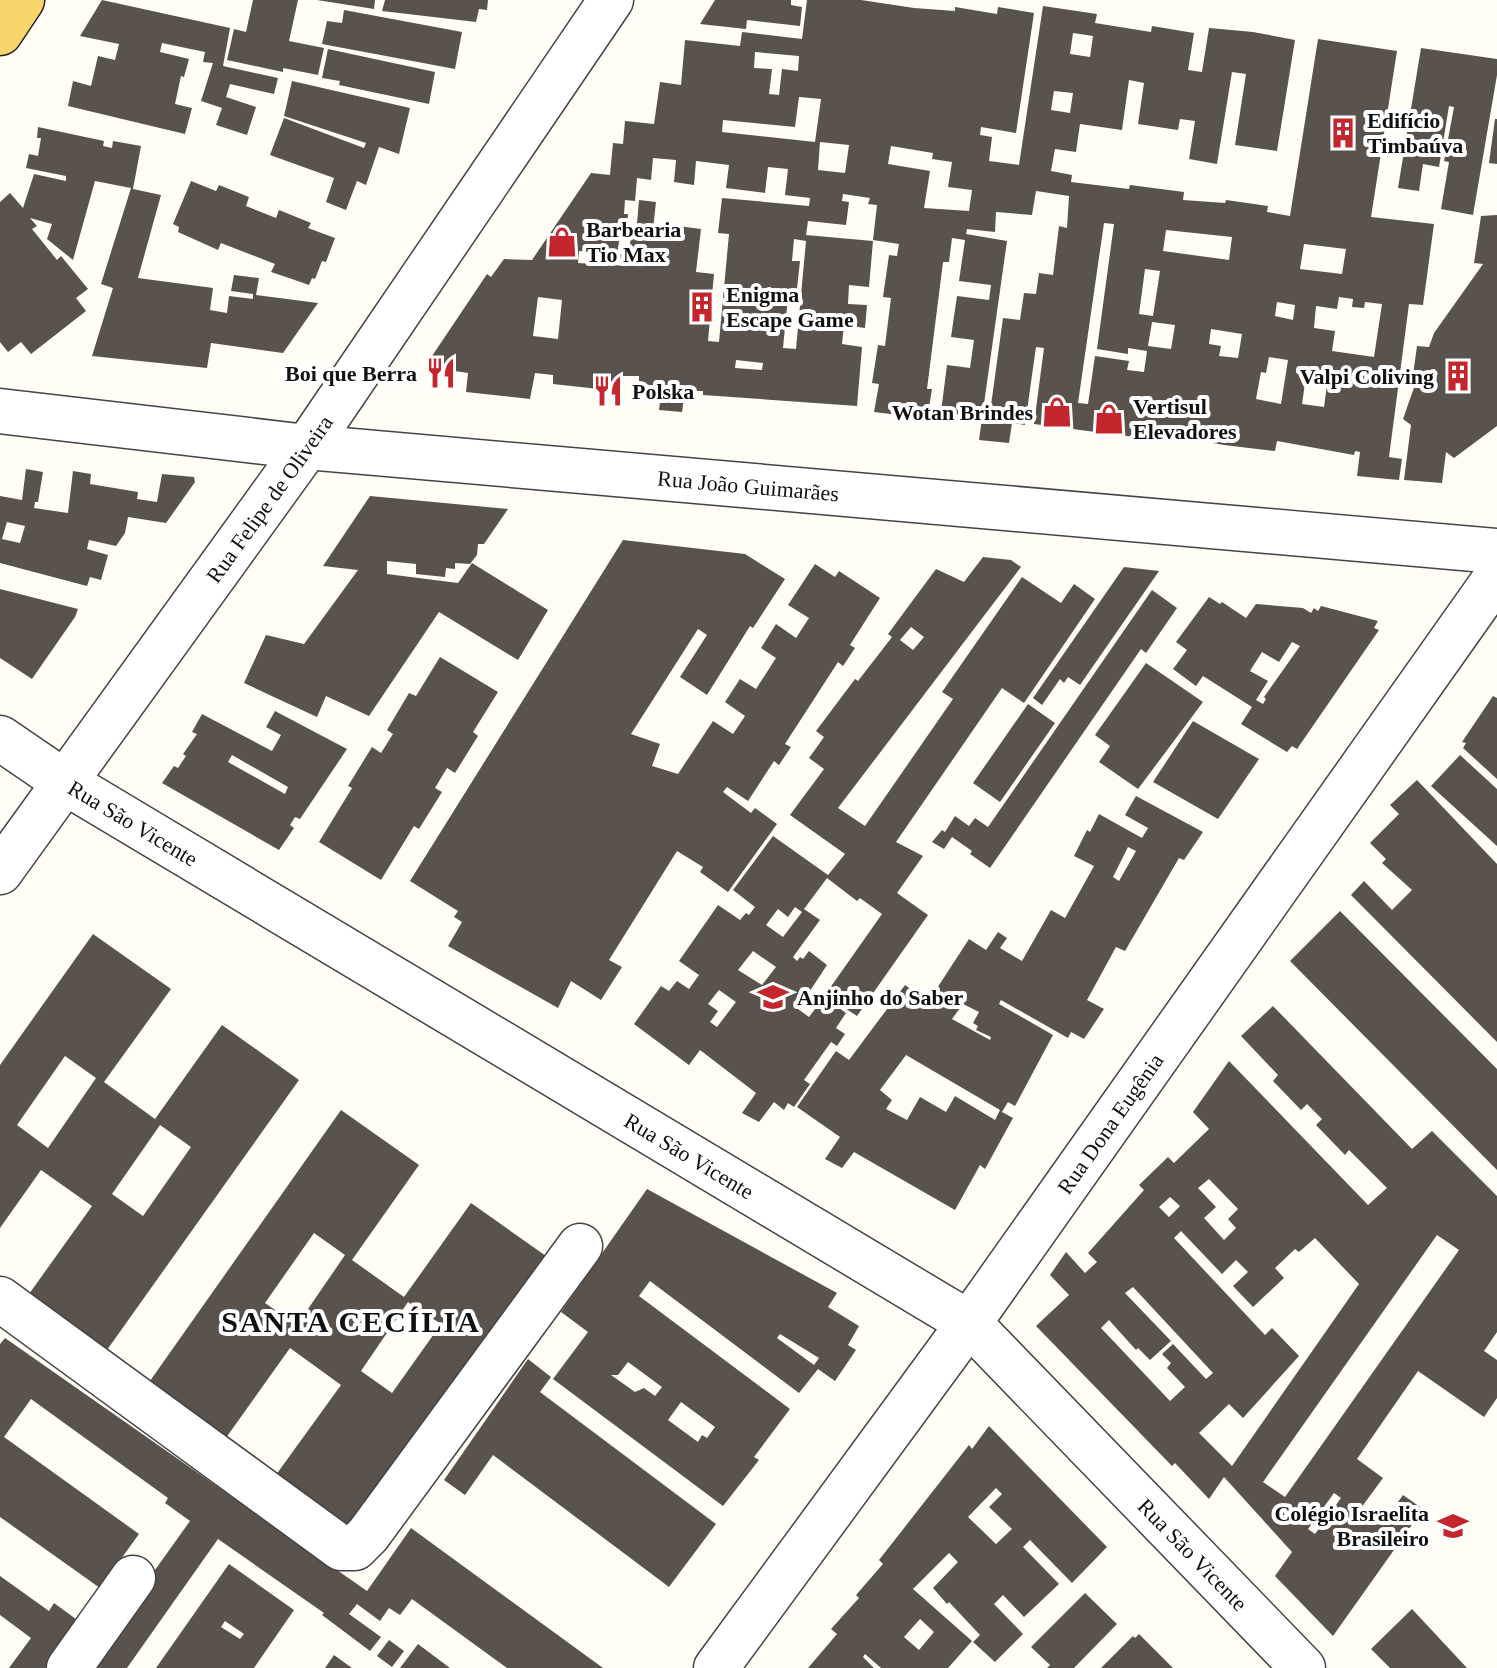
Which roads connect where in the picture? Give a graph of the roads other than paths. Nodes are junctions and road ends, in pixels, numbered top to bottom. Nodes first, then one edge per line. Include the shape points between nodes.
1 (22, 0) edge
2 (611, 0) edge
3 (0, 33) edge
4 (0, 411) edge
5 (307, 447) junction
6 (1497, 551) edge
7 (1497, 576) edge
8 (0, 738) edge
9 (63, 781) junction
10 (0, 872) edge
11 (580, 1246) dead end
12 (0, 1299) edge
13 (969, 1323) junction
14 (133, 1578) dead end
15 (69, 1668) edge
16 (716, 1668) edge
17 (1303, 1668) edge

1 - 3 main road
2 - 5 street, Rua Felipe de Oliveira
4 - 5 street, Rua João Guimarães
5 - 6 street, Rua João Guimarães
5 - 9 street, Rua Felipe de Oliveira
7 - 13 street, Rua Dona Eugênia
8 - 9 street, Rua São Vicente
9 - 10 street, Rua Felipe de Oliveira
9 - 13 street, Rua São Vicente
11 - 12 street via 355,1548 341,1548
13 - 16 street, Rua Dona Eugênia
13 - 17 street, Rua São Vicente
14 - 15 street

